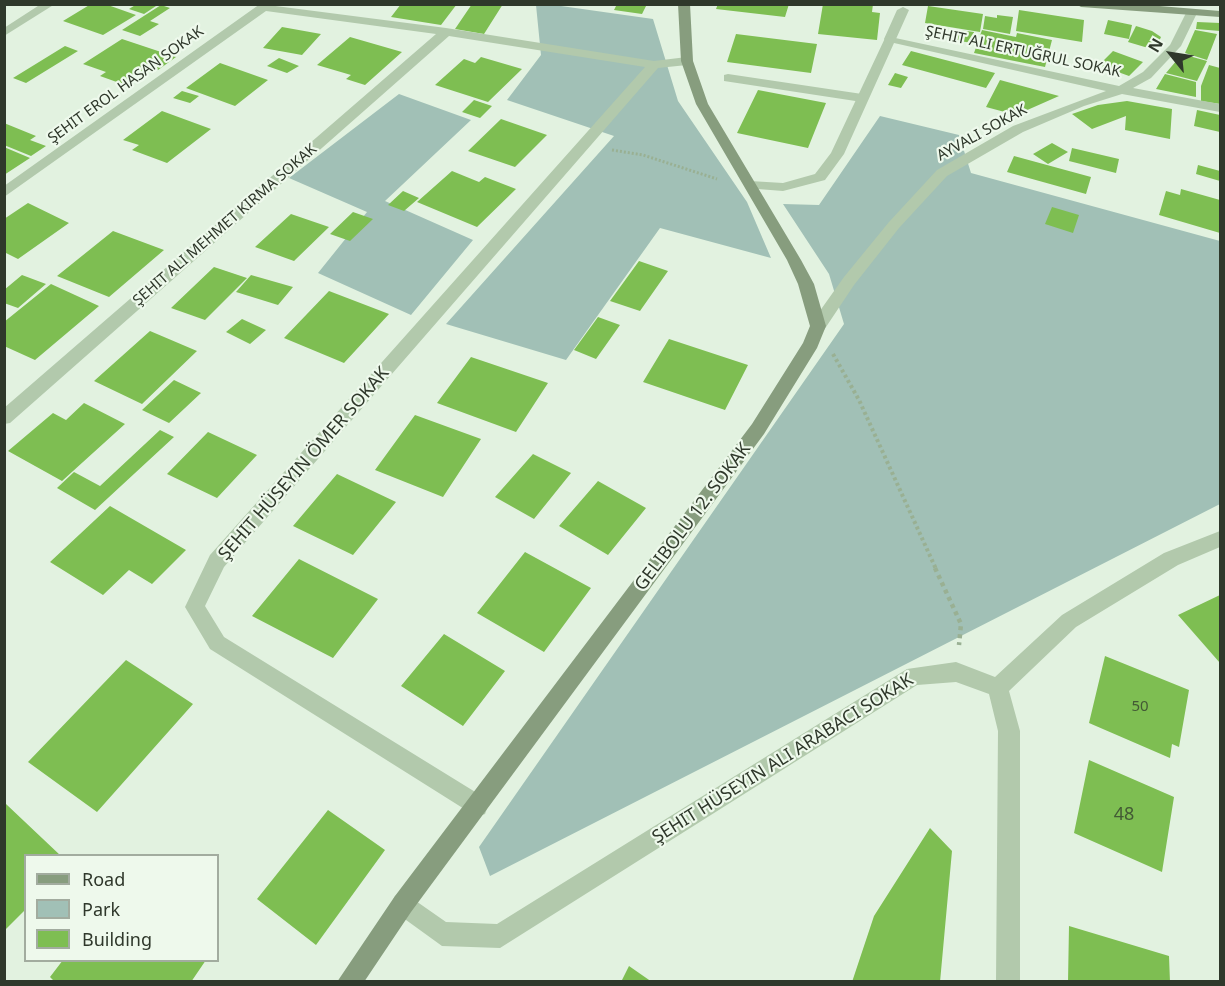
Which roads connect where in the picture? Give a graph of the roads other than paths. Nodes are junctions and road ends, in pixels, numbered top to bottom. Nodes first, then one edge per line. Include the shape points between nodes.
1 (23, 4) edge
2 (1081, 4) edge
3 (48, 5) edge
4 (266, 6) edge
5 (686, 6) edge
6 (1205, 9) edge
7 (903, 10) dead end
8 (1192, 11) junction
9 (1221, 14) edge
10 (446, 32) junction
11 (4, 33) edge
12 (890, 39) junction
13 (687, 61) junction
14 (654, 65) junction
15 (728, 78) dead end
16 (1121, 90) junction
17 (862, 98) junction
18 (1221, 108) edge
19 (750, 185) junction
20 (4, 193) edge
21 (818, 326) junction
22 (4, 418) edge
23 (1221, 538) edge
24 (998, 688) junction
25 (477, 806) junction
26 (403, 904) junction
27 (349, 981) edge
28 (1008, 981) edge

1 - 3 street
2 - 8 street
3 - 11 street
4 - 10 street
4 - 20 street, ŞEHIT EROL HASAN SOKAK
5 - 13 street
6 - 8 street
6 - 9 street
7 - 12 street
8 - 16 street via 1175,46 1147,75
10 - 14 street
10 - 22 street
12 - 16 street, ŞEHIT ALI ERTUĞRUL SOKAK
12 - 17 street
13 - 14 street
13 - 19 street via 702,104
14 - 25 street, ŞEHIT HÜSEYIN ÖMER SOKAK via 217,561 195,607 217,643
15 - 17 street
16 - 18 street, ŞEHIT ALI ERTUĞRUL SOKAK
16 - 21 street via 1018,129 942,173 886,235
17 - 19 street via 837,154 820,177 783,187
19 - 21 street via 806,284
21 - 25 street, GELIBOLU 12. SOKAK via 811,344 758,429
23 - 24 street via 1172,559 1069,621
24 - 26 street via 956,672 914,676 500,936 442,934
24 - 28 street via 1009,731
25 - 26 street, GELIBOLU 12. SOKAK
26 - 27 street, GELIBOLU 12. SOKAK

